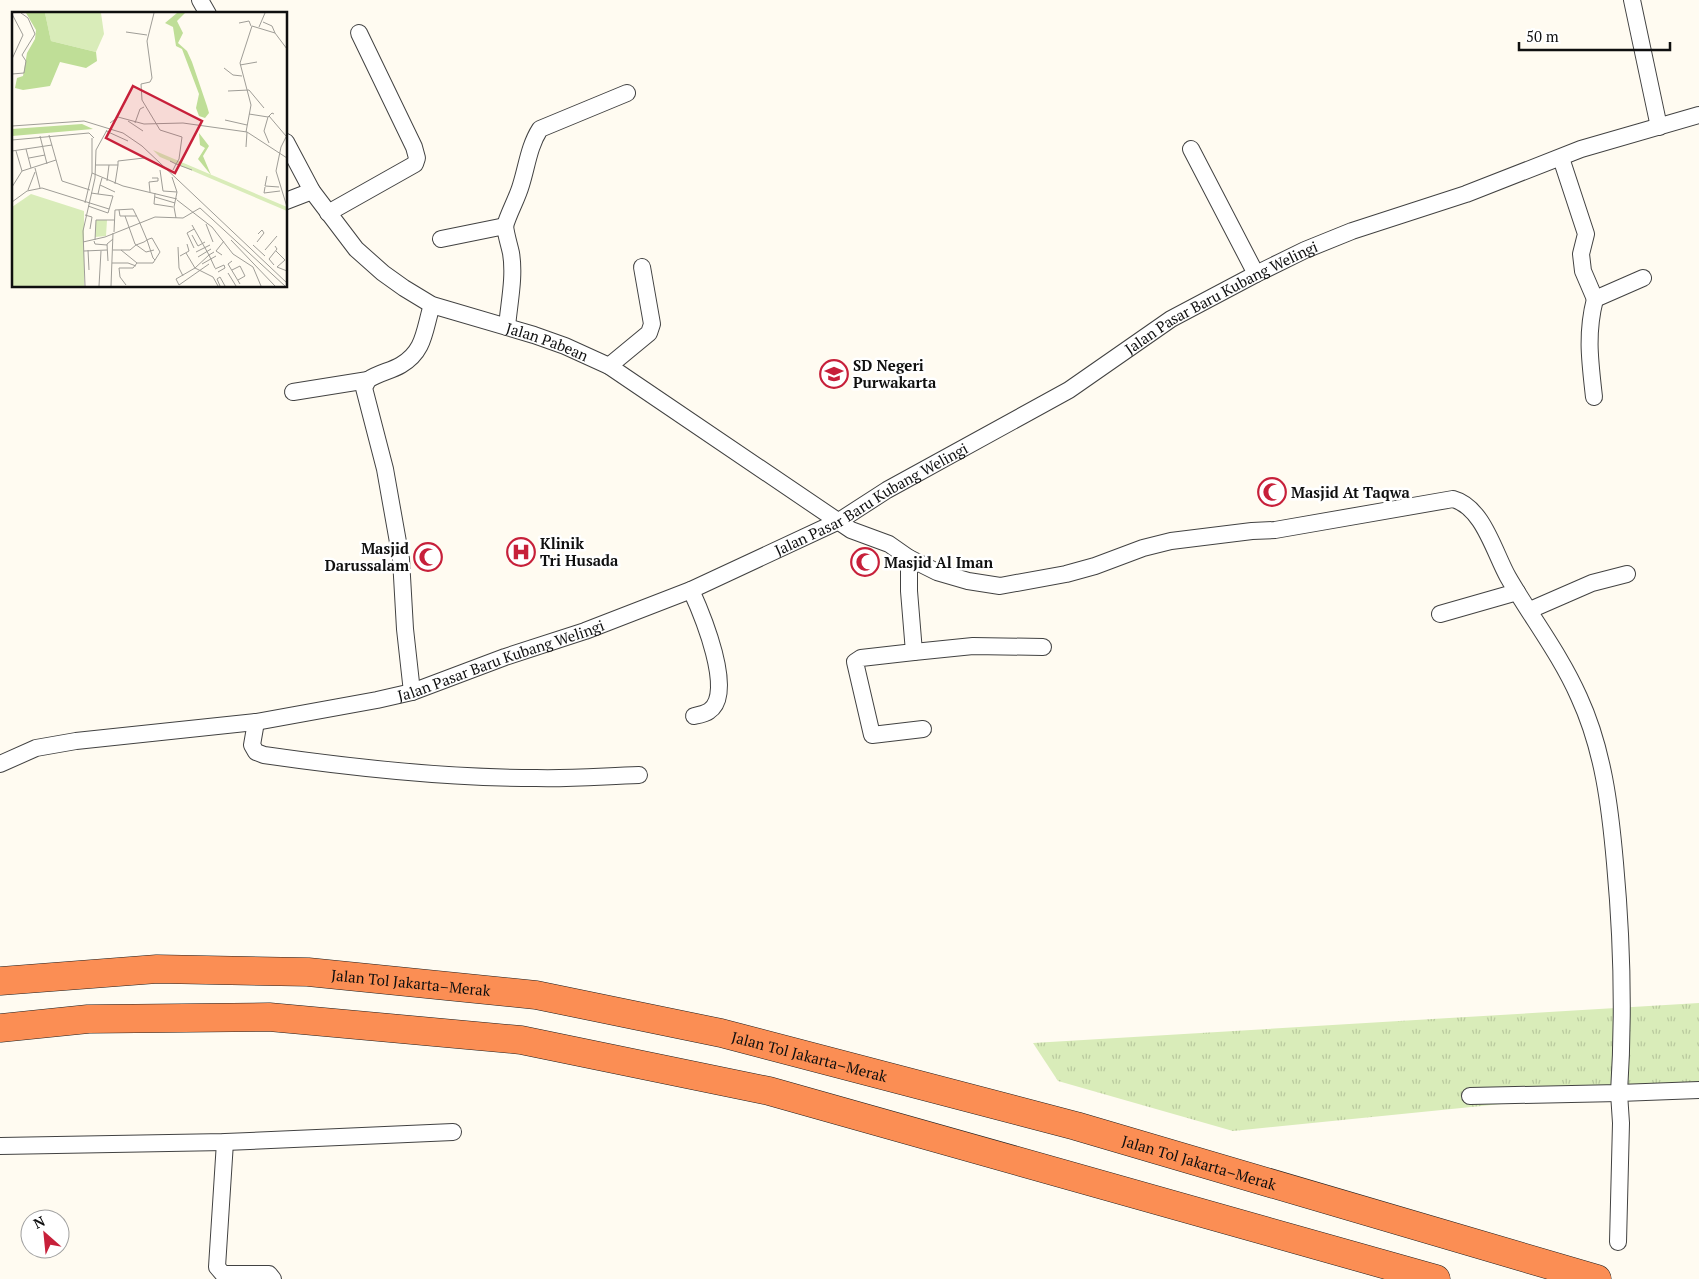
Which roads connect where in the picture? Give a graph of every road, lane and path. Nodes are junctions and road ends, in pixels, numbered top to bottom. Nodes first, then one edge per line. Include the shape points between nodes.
1 (200, 0) edge
2 (1632, 0) edge
3 (207, 12) edge
4 (358, 33) dead end
5 (627, 93) dead end
6 (1699, 115) edge
7 (1660, 127) junction
8 (288, 146) edge
9 (1191, 149) dead end
10 (1562, 158) junction
11 (312, 191) junction
12 (288, 200) edge
13 (328, 212) junction
14 (505, 226) junction
15 (441, 239) dead end
16 (642, 267) dead end
17 (1256, 274) junction
18 (1643, 278) dead end
19 (1595, 299) junction
20 (432, 305) junction
21 (507, 327) junction
22 (608, 366) junction
23 (368, 380) junction
24 (293, 392) dead end
25 (1594, 397) dead end
26 (839, 521) junction
27 (909, 558) junction
28 (1627, 574) dead end
29 (692, 590) junction
30 (1517, 592) junction
31 (1530, 610) junction
32 (1440, 614) dead end
33 (1043, 647) dead end
34 (914, 652) junction
35 (412, 692) junction
36 (694, 716) dead end
37 (256, 722) junction
38 (923, 729) dead end
39 (0, 764) edge
40 (639, 775) dead end
41 (0, 981) edge
42 (0, 1028) edge
43 (1699, 1090) edge
44 (1619, 1093) junction
45 (1470, 1096) dead end
46 (453, 1132) dead end
47 (225, 1142) junction
48 (0, 1146) edge
49 (1618, 1242) dead end
50 (273, 1279) edge
51 (1436, 1279) edge
52 (1597, 1279) edge

1 - 3 street
2 - 7 street
4 - 13 street via 417,158 415,164
5 - 14 street via 540,129 534,138 521,186
6 - 7 street, Jalan Pasar Baru Kubang Welingi
7 - 10 street, Jalan Pasar Baru Kubang Welingi via 1581,149
8 - 11 street, Jalan Pabean
9 - 17 street
10 - 17 street, Jalan Pasar Baru Kubang Welingi via 1352,231
10 - 19 street via 1586,234 1583,271
11 - 12 street
11 - 13 street, Jalan Pabean
13 - 20 street, Jalan Pabean via 356,249 382,273
14 - 15 street
14 - 21 street via 511,252
16 - 22 street via 652,324 649,333
17 - 26 street, Jalan Pasar Baru Kubang Welingi via 1171,319 1070,390 887,490
18 - 19 street
19 - 25 street via 1588,337
20 - 21 street, Jalan Pabean
20 - 23 street via 420,348 400,366
21 - 22 street, Jalan Pabean via 565,346
22 - 26 street, Jalan Pabean
23 - 24 street
23 - 35 street via 364,388 389,486 401,558
26 - 27 street, Jalan Pabean via 851,530 887,543
26 - 29 street, Jalan Pasar Baru Kubang Welingi
27 - 30 street, Jalan Pabean via 937,572 1000,586 1066,574 1171,541 1331,522 1453,499 1462,501 1478,519
27 - 34 street
28 - 31 street via 1592,582
29 - 35 street, Jalan Pasar Baru Kubang Welingi
29 - 36 street via 713,648 719,689 718,698 709,711
30 - 31 street, Jalan Pabean
30 - 32 street
31 - 44 street, Jalan Pabean via 1579,697 1597,743 1611,815 1621,963
33 - 34 street via 973,646
34 - 38 street via 860,658 855,662 872,735
35 - 37 street, Jalan Pasar Baru Kubang Welingi
37 - 39 street, Jalan Pasar Baru Kubang Welingi via 76,741 36,748
37 - 40 street via 252,745 264,756 437,774 537,778
41 - 52 highway, Jalan Tol Jakarta–Merak via 157,969 308,972 536,995 721,1033 1076,1126
42 - 51 highway via 88,1018 269,1017 521,1040 769,1091
43 - 44 street
44 - 45 street
44 - 49 street, Jalan Pabean
46 - 47 street
47 - 48 street
47 - 50 street via 217,1267 223,1274 269,1274

